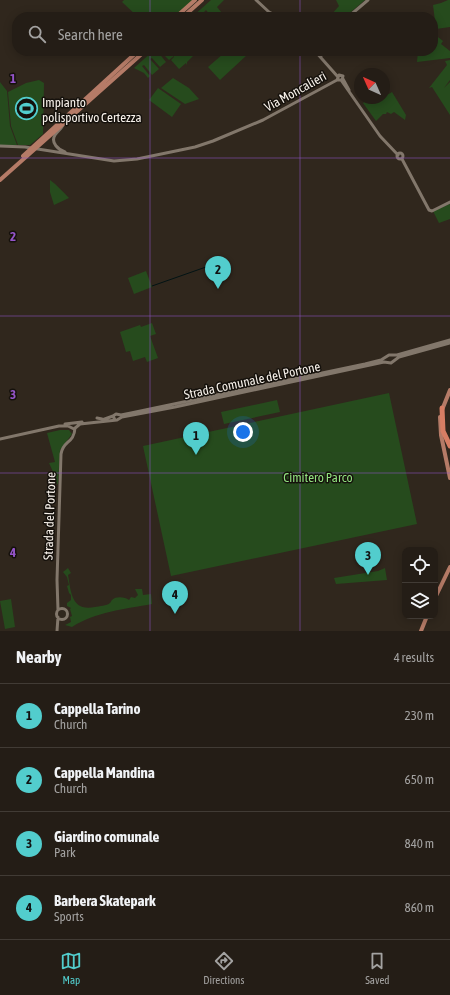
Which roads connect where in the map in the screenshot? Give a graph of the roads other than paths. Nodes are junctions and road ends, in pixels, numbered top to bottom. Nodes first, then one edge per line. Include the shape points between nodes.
1 (195, 0) edge
2 (202, 0) edge
3 (256, 0) edge
4 (259, 0) edge
5 (368, 0) edge
6 (185, 12) edge
7 (187, 12) edge
8 (269, 12) edge
9 (273, 12) edge
10 (354, 12) edge
11 (132, 56) edge
12 (140, 56) edge
13 (320, 56) edge
14 (321, 56) edge
15 (324, 60) junction
16 (339, 78) junction
17 (64, 124) junction
18 (0, 146) edge
19 (20, 147) junction
20 (33, 149) junction
21 (24, 153) dead end
22 (72, 155) junction
23 (0, 176) edge
24 (0, 180) edge
25 (450, 202) edge
26 (450, 341) edge
27 (386, 358) junction
28 (394, 358) junction
29 (388, 362) junction
30 (450, 390) edge
31 (443, 405) junction
32 (119, 417) junction
33 (97, 418) dead end
34 (114, 418) junction
35 (102, 420) junction
36 (74, 426) junction
37 (0, 438) edge
38 (450, 446) edge
39 (450, 478) edge
40 (450, 563) edge
41 (450, 567) edge
42 (438, 588) edge
43 (438, 593) edge
44 (60, 610) junction
45 (58, 618) junction
46 (63, 619) junction
47 (425, 619) edge
48 (58, 624) junction
49 (57, 631) edge
50 (420, 631) edge

1 - 6 main road
2 - 7 main road
3 - 8 street
4 - 9 street
5 - 10 street
11 - 20 main road via 43,136
12 - 17 main road
13 - 15 street
14 - 15 street
15 - 16 street
16 - 22 street, Via Moncalieri via 263,120 204,144 131,160 114,161
16 - 25 street via 380,136 398,154 398,158 402,158 430,210
17 - 20 main road
17 - 22 street via 55,136 54,142 59,149
18 - 19 street, Via Moncalieri
19 - 20 street, Via Moncalieri
19 - 21 street
20 - 22 street, Via Moncalieri
20 - 23 main road
20 - 24 main road
26 - 28 street
27 - 28 street, Strada Comunale del Portone via 390,355
27 - 29 street
27 - 32 street, Strada Comunale del Portone
28 - 29 street, Strada Comunale del Portone via 392,363
29 - 32 street, Strada Comunale del Portone
30 - 31 main road
31 - 38 highway via 443,431
31 - 39 main road via 440,429
32 - 34 street, Strada Comunale del Portone
32 - 34 street, Strada Comunale del Portone via 116,414
33 - 35 street
34 - 35 street, Strada Comunale del Portone
34 - 36 street, Strada Comunale del Portone
35 - 36 street, Strada Comunale del Portone
36 - 37 street, Strada Comunale del Portone via 59,426
36 - 44 street, Strada del Portone via 73,438 64,446 62,454 57,580
40 - 42 main road
41 - 43 main road
44 - 45 street
44 - 46 street via 66,610 67,613
45 - 46 street
45 - 48 street
46 - 48 street
47 - 50 main road
48 - 49 street

